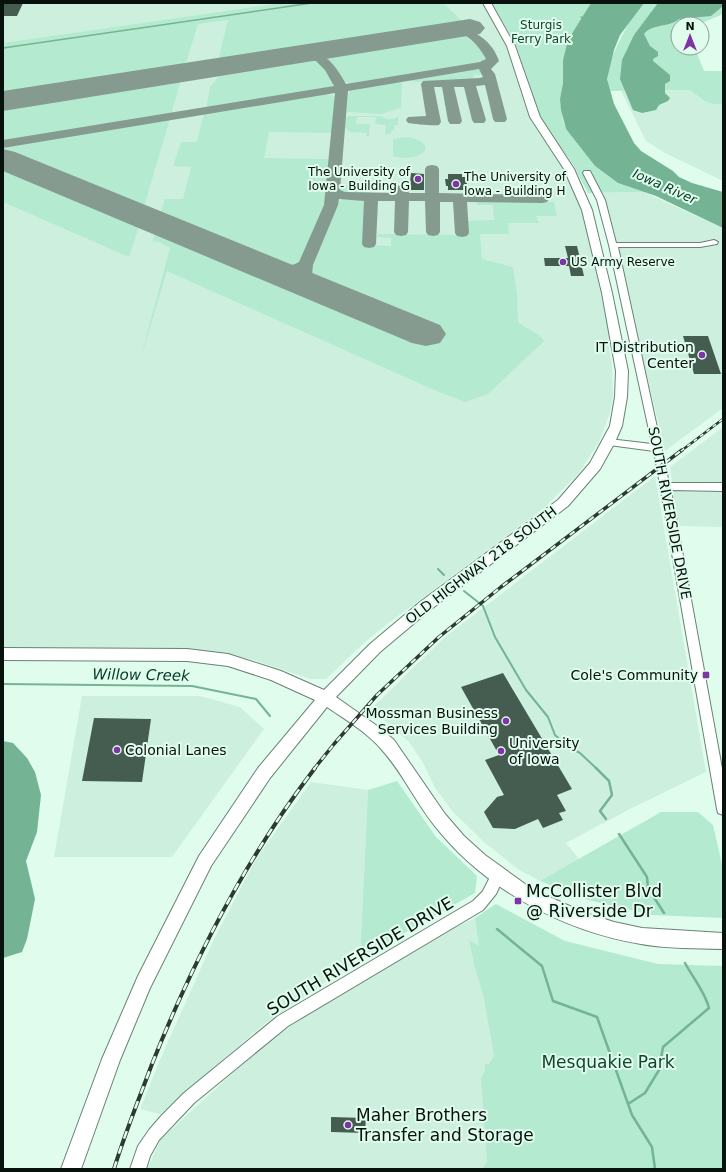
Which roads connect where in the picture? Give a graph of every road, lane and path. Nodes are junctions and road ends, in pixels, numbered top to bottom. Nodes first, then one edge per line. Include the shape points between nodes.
1 (487, 3) edge
2 (588, 173) dead end
3 (605, 219) junction
4 (590, 220) junction
5 (714, 242) dead end
6 (613, 244) junction
7 (609, 442) junction
8 (658, 448) junction
9 (666, 486) junction
10 (723, 487) edge
11 (3, 654) edge
12 (326, 698) junction
13 (723, 809) edge
14 (498, 875) junction
15 (723, 941) edge
16 (71, 1169) edge
17 (138, 1169) edge

1 - 4 main road via 511,46 536,117 570,169
2 - 3 street, SOUTH RIVERSIDE DRIVE via 598,192
3 - 4 street
3 - 6 street, SOUTH RIVERSIDE DRIVE
4 - 7 main road, OLD HIGHWAY 218 SOUTH via 622,371 620,409
5 - 6 street via 700,245
6 - 8 street, SOUTH RIVERSIDE DRIVE
7 - 8 street
7 - 12 main road, OLD HIGHWAY 218 SOUTH via 586,478 563,503 431,602 359,662
8 - 9 street, SOUTH RIVERSIDE DRIVE
9 - 10 street
9 - 13 street, SOUTH RIVERSIDE DRIVE
11 - 12 main road via 187,655 215,658 244,664
12 - 14 main road via 388,745 438,820
12 - 16 main road, OLD HIGHWAY 218 SOUTH via 264,773 205,861 129,1016 93,1105
14 - 15 main road via 526,895 552,908 614,930 673,940
14 - 17 street, SOUTH RIVERSIDE DRIVE via 493,890 472,911 283,1021 189,1098 167,1120 154,1135

